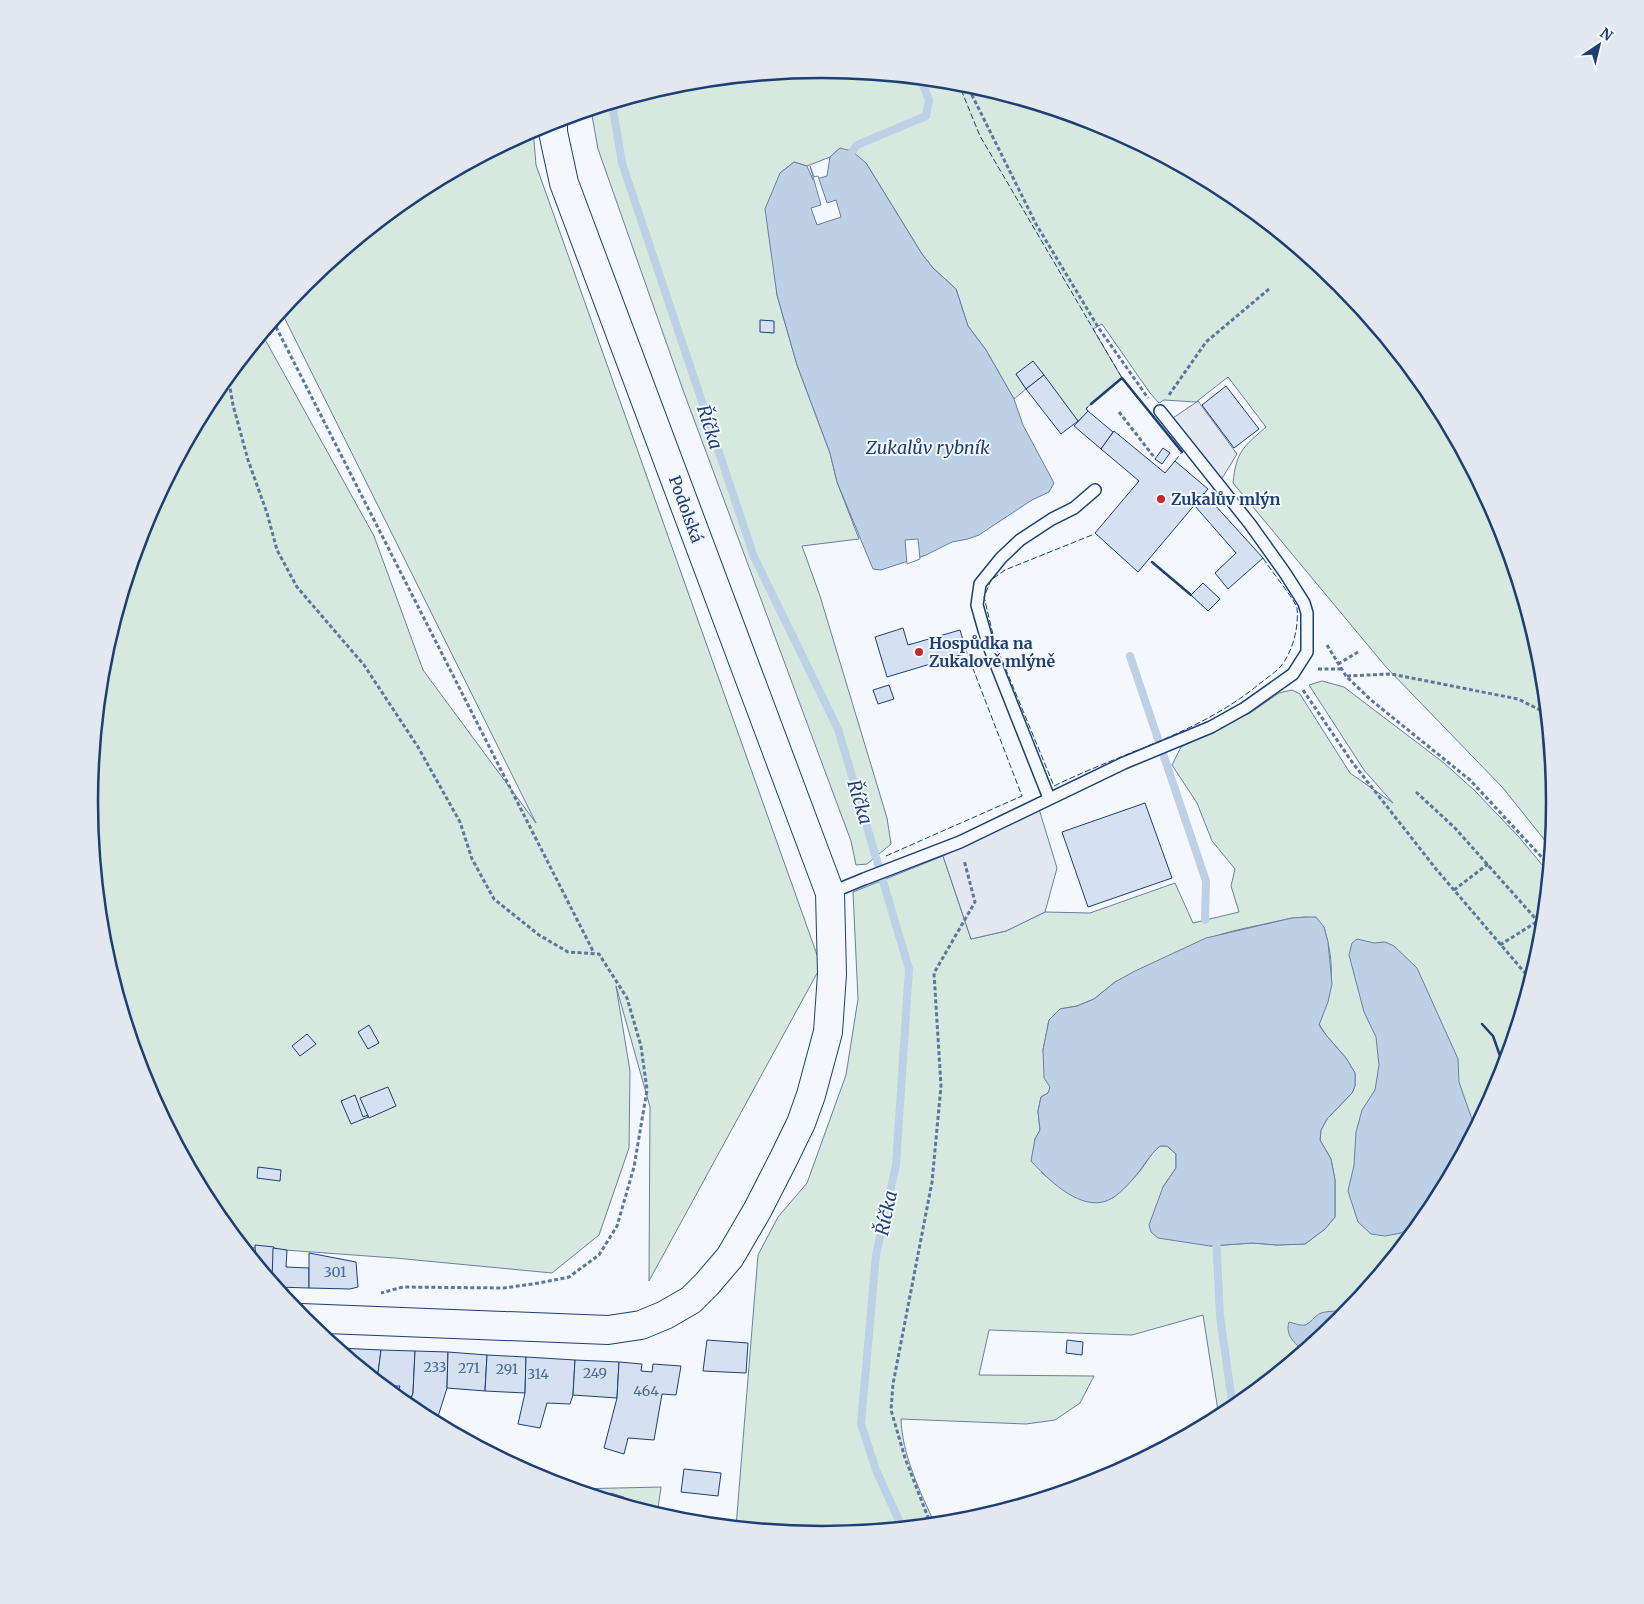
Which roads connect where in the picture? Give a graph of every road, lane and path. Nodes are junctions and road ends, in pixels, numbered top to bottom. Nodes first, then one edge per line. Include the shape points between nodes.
1 (971, 93) edge
2 (553, 130) edge
3 (1269, 288) dead end
4 (275, 326) edge
5 (230, 385) edge
6 (1168, 396) dead end
7 (1160, 411) joint
8 (1119, 412) dead end
9 (1154, 457) dead end
10 (1095, 490) dead end
11 (1307, 613) junction
12 (1358, 652) dead end
13 (1338, 664) junction
14 (1293, 674) junction
15 (1346, 676) junction
16 (1540, 710) edge
17 (1416, 792) dead end
18 (1049, 798) junction
19 (960, 842) junction
20 (1544, 860) edge
21 (1488, 864) junction
22 (1454, 890) junction
23 (830, 893) junction
24 (1537, 919) edge
25 (1536, 922) edge
26 (1500, 945) junction
27 (594, 953) junction
28 (1526, 975) edge
29 (418, 1287) dead end
30 (315, 1318) edge
31 (929, 1518) edge

1 - 7 path via 1036,224 1098,327 1145,395
2 - 23 street, Podolská via 564,182
3 - 6 path via 1206,342
4 - 27 path
5 - 27 path via 248,460 277,550 297,587 364,665 418,748 460,822 472,859 494,898 539,934 568,952
7 - 11 lane via 1285,572 1304,602
8 - 9 path
10 - 18 lane via 1074,508 1020,540 980,584 977,605 988,644
11 - 13 path
11 - 14 lane via 1307,652
12 - 13 path
13 - 15 path
14 - 18 lane via 1245,708 1210,727
14 - 22 path via 1352,762
15 - 16 path via 1391,674 1518,699
15 - 20 path via 1470,780
17 - 21 path
18 - 19 lane
19 - 23 lane
19 - 31 path via 975,902 934,973 940,1086 932,1182 893,1384 892,1410
21 - 22 path
21 - 24 path
22 - 26 path
23 - 30 street, Podolská via 832,974 828,1032 811,1095 783,1160 730,1257 691,1300 641,1325 608,1330
25 - 26 path
26 - 28 path
27 - 29 path via 599,954 627,998 641,1046 647,1090 634,1167 616,1226 599,1255 569,1277 504,1288

